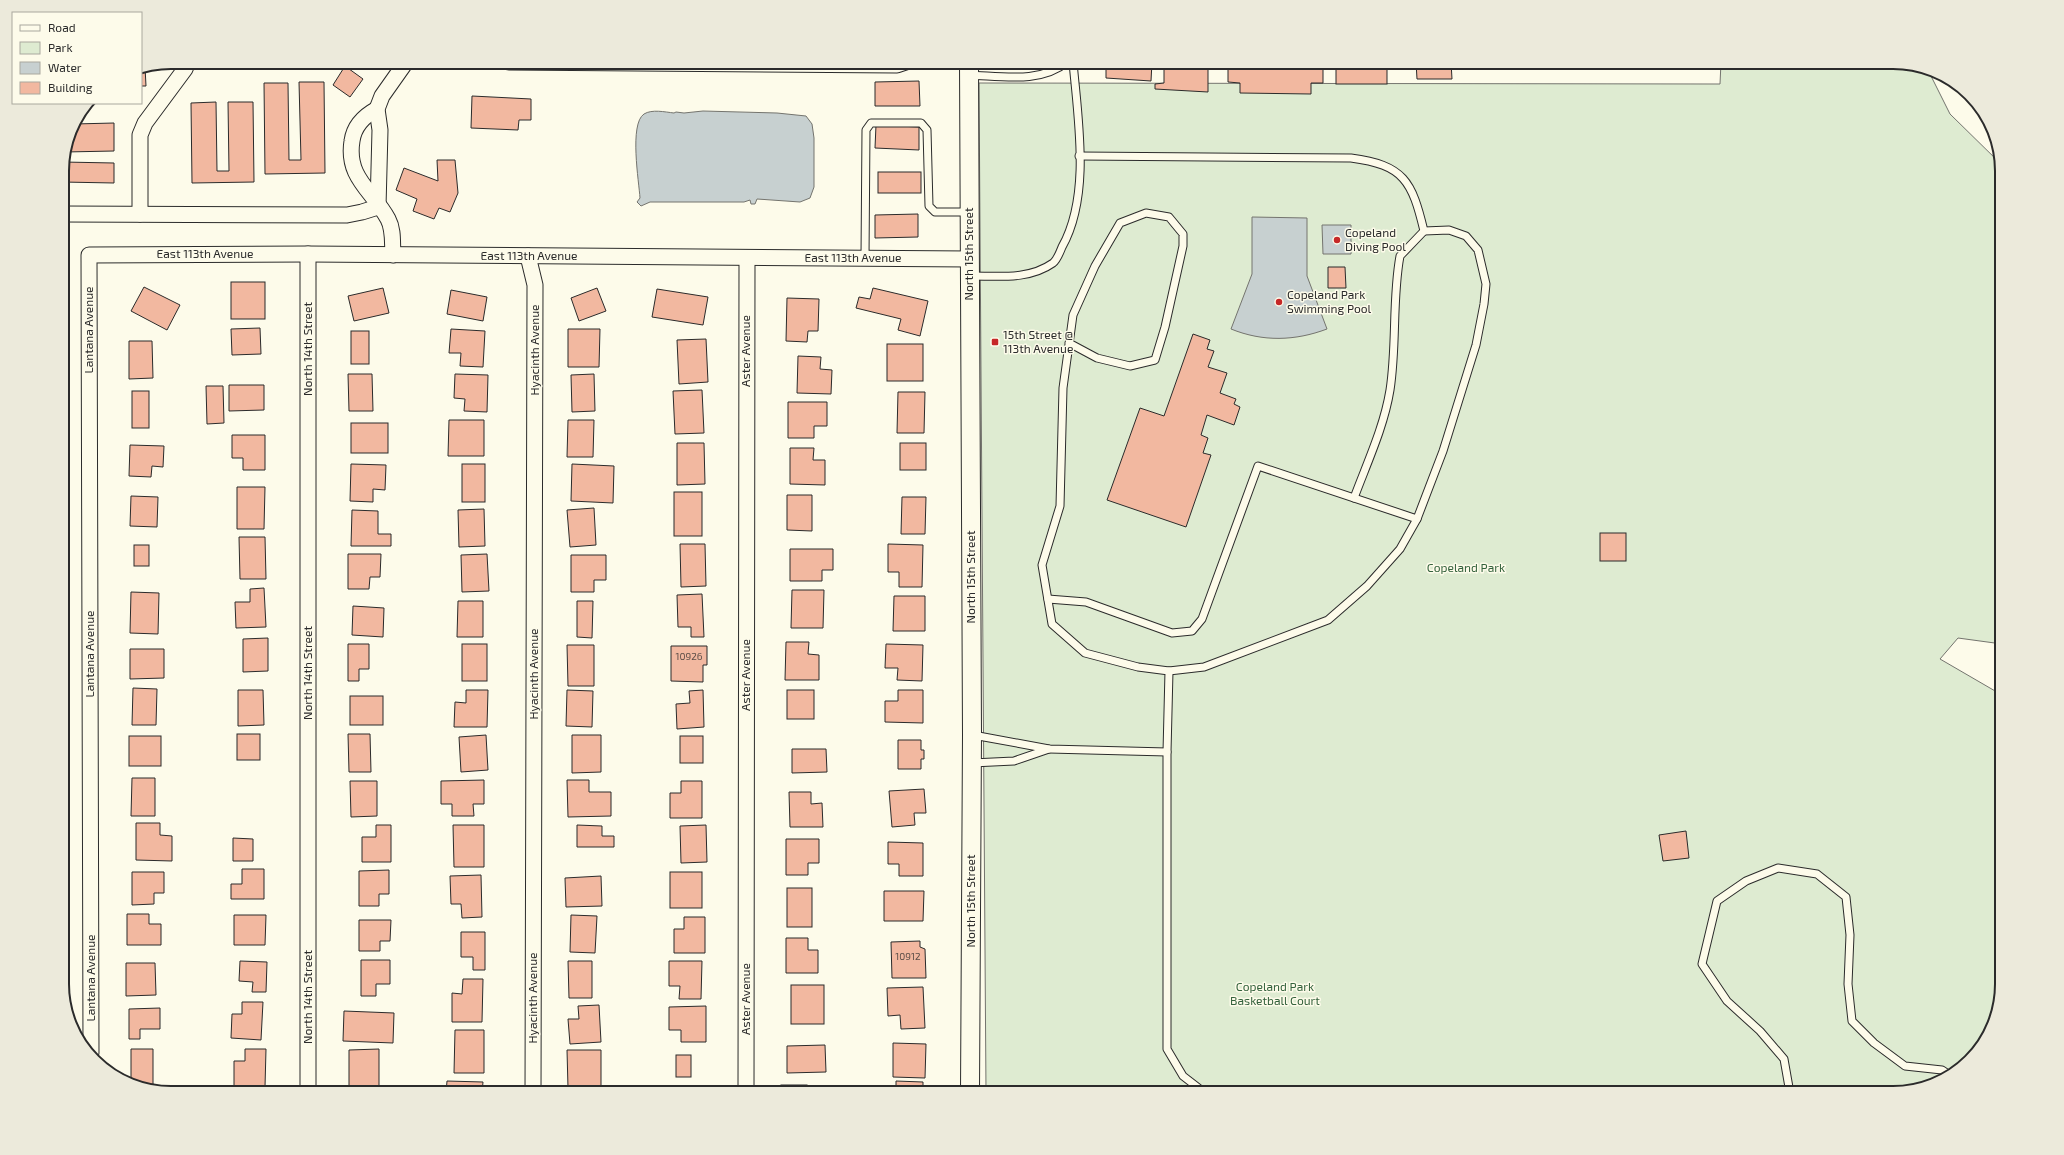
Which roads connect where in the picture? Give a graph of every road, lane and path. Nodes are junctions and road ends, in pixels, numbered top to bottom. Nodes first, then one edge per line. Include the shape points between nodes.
1 (185, 69) edge
2 (401, 69) edge
3 (969, 69) edge
4 (976, 69) edge
5 (1054, 69) edge
6 (1073, 69) edge
7 (377, 109) junction
8 (1079, 156) junction
9 (378, 207) junction
10 (969, 212) junction
11 (69, 214) edge
12 (140, 214) junction
13 (1424, 231) junction
14 (308, 254) junction
15 (89, 255) joint
16 (392, 255) junction
17 (528, 256) junction
18 (746, 258) junction
19 (865, 258) junction
20 (969, 268) junction
21 (1069, 343) junction
22 (1354, 498) junction
23 (1417, 519) junction
24 (1048, 599) junction
25 (1169, 671) junction
26 (972, 734) junction
27 (1049, 749) junction
28 (1167, 752) junction
29 (972, 763) junction
30 (91, 1047) edge
31 (1945, 1072) edge
32 (308, 1086) edge
33 (533, 1086) edge
34 (746, 1086) edge
35 (970, 1086) edge
36 (1196, 1086) edge
37 (1789, 1086) edge

1 - 12 street via 145,123 140,135
2 - 7 street via 382,96
3 - 10 street, North 15th Street
4 - 5 lane via 1032,77
6 - 8 lane
7 - 9 street via 380,130
7 - 9 street via 358,124 352,139 351,156 357,177
8 - 13 lane via 1366,160 1386,166 1402,176 1416,199
8 - 20 lane via 1079,185 1071,232 1054,262 1030,274 1010,276
9 - 12 street via 347,215
9 - 16 street via 391,228
10 - 19 lane via 935,212 929,206 927,130 921,123 871,123 866,130
10 - 20 street, North 15th Street
11 - 12 street
13 - 22 lane via 1400,256 1396,343 1390,391
13 - 23 lane via 1449,230 1466,236 1478,250 1486,284 1476,345 1443,452
14 - 15 street, East 113th Avenue
14 - 16 street, East 113th Avenue
14 - 32 street, North 14th Street
15 - 30 street, Lantana Avenue
16 - 17 street, East 113th Avenue
17 - 18 street, East 113th Avenue
17 - 33 street, Hyacinth Avenue via 535,285
18 - 19 street, East 113th Avenue
18 - 34 street, Aster Avenue
19 - 20 street, East 113th Avenue
20 - 26 street, North 15th Street
21 - 21 lane via 1097,358 1130,366 1155,360 1183,246 1183,234 1169,217 1146,213 1120,224 1095,266 1073,315
21 - 24 lane via 1063,388 1060,506 1042,565
22 - 23 lane
22 - 24 lane via 1258,466 1205,612 1192,631 1172,633 1086,602
23 - 25 lane via 1395,554 1367,586 1328,620 1204,667
24 - 25 lane via 1052,624 1085,653 1138,667
25 - 28 lane
26 - 27 lane
26 - 29 street, North 15th Street
27 - 28 lane
27 - 29 lane via 1014,761
28 - 36 lane via 1167,1049 1183,1076
29 - 35 street, North 15th Street
31 - 37 lane via 1905,1066 1874,1043 1852,1021 1848,984 1850,935 1846,897 1817,874 1778,868 1746,880 1717,901 1702,964 1727,1000 1760,1031 1784,1059

